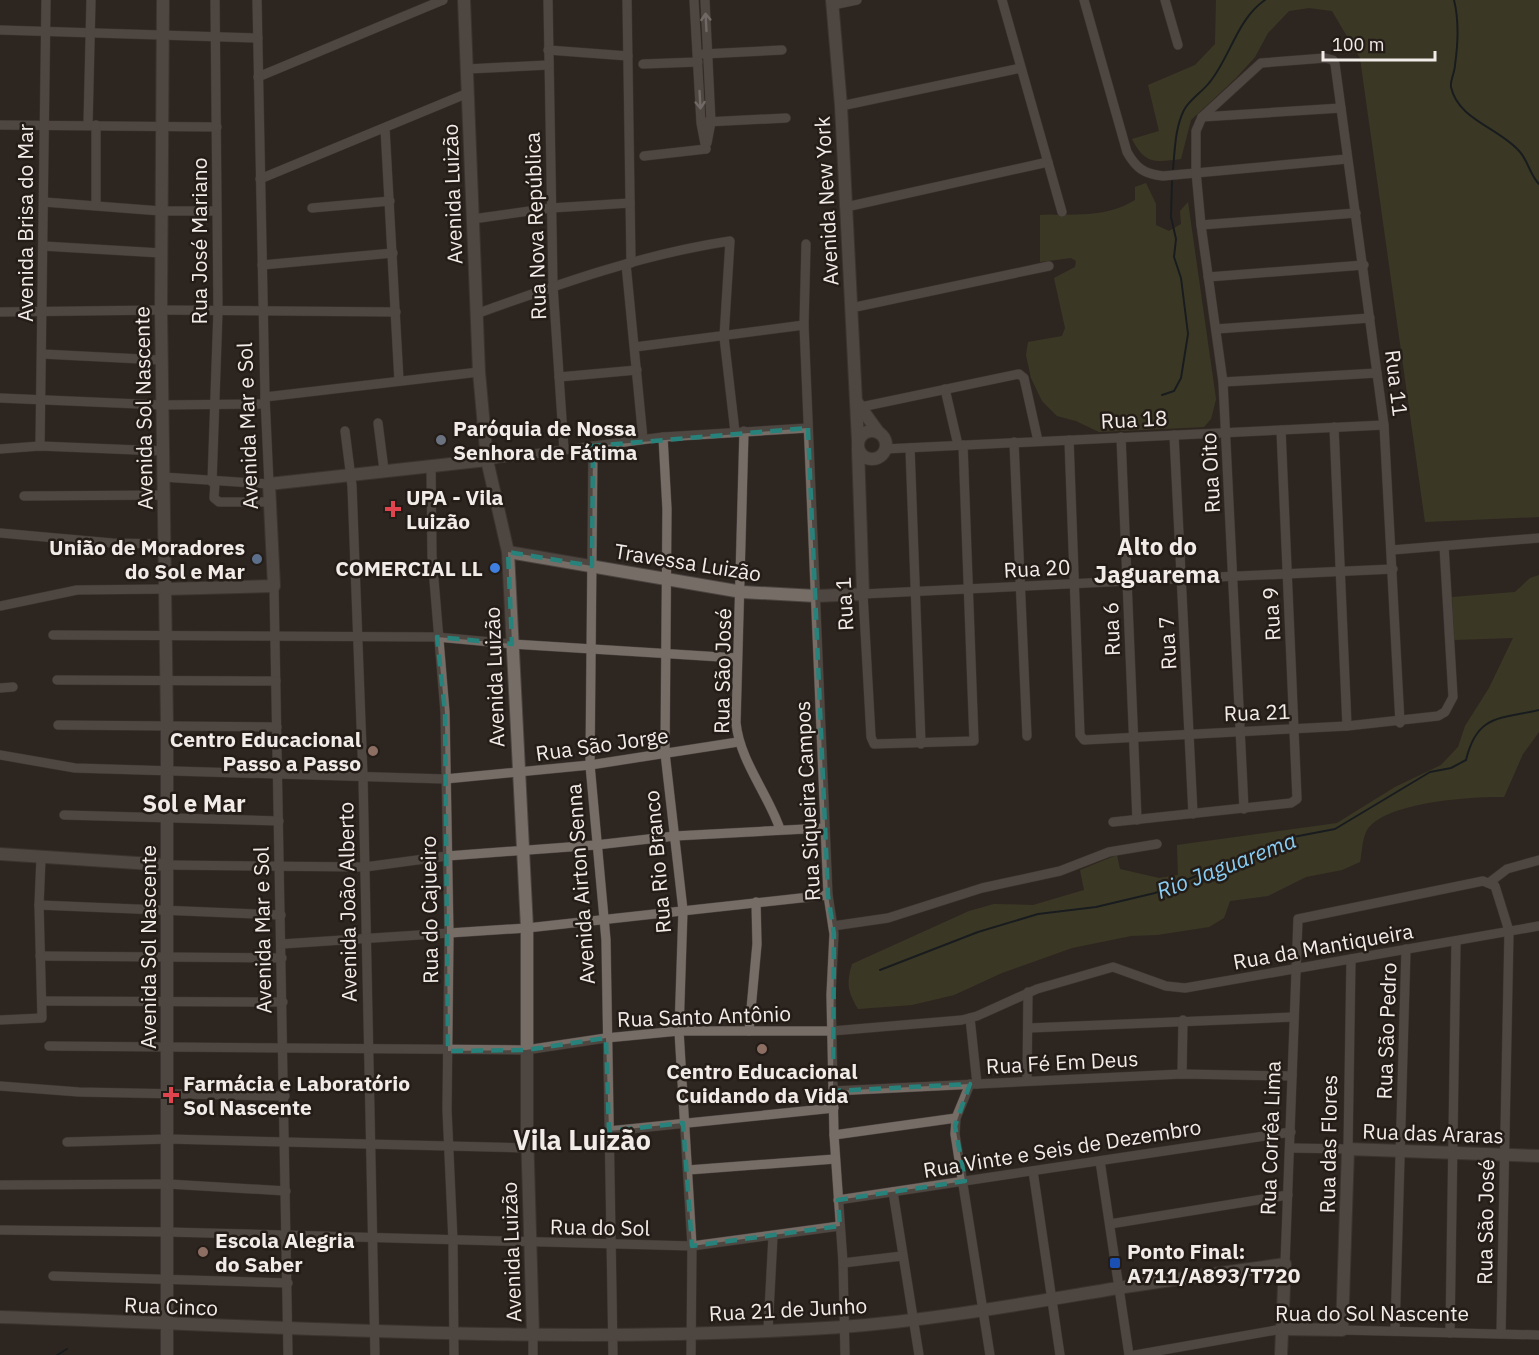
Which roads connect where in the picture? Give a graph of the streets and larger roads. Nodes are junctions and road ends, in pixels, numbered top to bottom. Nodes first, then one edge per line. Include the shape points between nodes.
1 (46, 0) edge
2 (91, 0) edge
3 (163, 0) edge
4 (215, 0) edge
5 (257, 0) edge
6 (443, 0) edge
7 (464, 0) edge
8 (548, 0) edge
9 (627, 0) edge
10 (694, 0) edge
11 (705, 0) edge
12 (858, 0) edge
13 (1002, 0) edge
14 (1084, 0) edge
15 (1165, 0) edge
16 (832, 2) edge
17 (0, 30) edge
18 (46, 32) junction
19 (90, 32) junction
20 (163, 33) junction
21 (214, 35) junction
22 (258, 38) junction
23 (1178, 45) dead end
24 (548, 50) junction
25 (782, 50) dead end
26 (708, 53) junction
27 (628, 56) junction
28 (697, 58) junction
29 (643, 64) dead end
30 (548, 65) junction
31 (1022, 68) junction
32 (467, 69) junction
33 (258, 77) junction
34 (468, 93) junction
35 (841, 106) junction
36 (1341, 108) junction
37 (1202, 117) junction
38 (786, 118) dead end
39 (706, 123) junction
40 (0, 124) edge
41 (43, 124) junction
42 (92, 125) junction
43 (161, 125) junction
44 (217, 127) junction
45 (385, 128) junction
46 (644, 156) dead end
47 (1347, 159) junction
48 (1048, 162) junction
49 (1196, 172) junction
50 (260, 179) junction
51 (390, 201) junction
52 (44, 202) junction
53 (630, 203) junction
54 (96, 204) junction
55 (846, 207) junction
56 (312, 208) dead end
57 (551, 208) junction
58 (161, 211) junction
59 (216, 211) junction
60 (1062, 212) dead end
61 (1356, 213) junction
62 (473, 219) junction
63 (1202, 225) junction
64 (806, 244) dead end
65 (43, 246) junction
66 (161, 253) junction
67 (393, 253) junction
68 (628, 263) junction
69 (262, 265) junction
70 (1364, 265) junction
71 (1049, 266) dead end
72 (1208, 277) junction
73 (553, 286) junction
74 (851, 308) junction
75 (161, 310) junction
76 (218, 311) junction
77 (0, 312) edge
78 (263, 312) junction
79 (396, 312) junction
80 (43, 313) junction
81 (476, 314) junction
82 (1370, 318) junction
83 (804, 325) junction
84 (1216, 329) junction
85 (724, 337) junction
86 (634, 347) junction
87 (42, 354) junction
88 (161, 360) junction
89 (637, 370) junction
90 (479, 372) junction
91 (1377, 373) junction
92 (559, 377) junction
93 (399, 381) junction
94 (1223, 382) junction
95 (945, 389) junction
96 (0, 398) edge
97 (40, 399) junction
98 (265, 401) junction
99 (858, 403) junction
100 (162, 405) junction
101 (216, 406) junction
102 (378, 423) dead end
103 (1384, 425) junction
104 (1334, 427) junction
105 (808, 428) junction
106 (1281, 430) junction
107 (345, 431) dead end
108 (739, 432) junction
109 (1226, 432) junction
110 (879, 433) junction
111 (1174, 435) junction
112 (663, 437) junction
113 (1121, 437) junction
114 (643, 439) junction
115 (1069, 440) junction
116 (1038, 441) junction
117 (1014, 442) junction
118 (858, 445) junction
119 (960, 445) junction
120 (40, 446) junction
121 (593, 446) junction
122 (910, 447) junction
123 (0, 449) edge
124 (885, 449) junction
125 (564, 450) junction
126 (162, 451) junction
127 (869, 459) junction
128 (487, 460) junction
129 (431, 465) junction
130 (858, 469) junction
131 (384, 470) junction
132 (350, 474) junction
133 (163, 477) junction
134 (214, 482) junction
135 (269, 484) junction
136 (163, 495) junction
137 (24, 496) dead end
138 (270, 502) junction
139 (0, 533) edge
140 (1539, 538) edge
141 (164, 544) junction
142 (1444, 546) junction
143 (1392, 550) junction
144 (508, 552) junction
145 (592, 566) junction
146 (1393, 569) junction
147 (1340, 572) junction
148 (1288, 574) junction
149 (1234, 577) junction
150 (1181, 579) junction
151 (667, 580) junction
152 (1127, 582) junction
153 (1074, 584) junction
154 (274, 586) junction
155 (1021, 586) junction
156 (165, 589) junction
157 (969, 589) junction
158 (915, 591) junction
159 (742, 592) junction
160 (863, 594) junction
161 (816, 596) junction
162 (0, 606) edge
163 (53, 634) dead end
164 (357, 634) junction
165 (165, 635) junction
166 (437, 637) junction
167 (275, 638) junction
168 (512, 644) junction
169 (593, 649) junction
170 (666, 653) junction
171 (737, 658) junction
172 (57, 680) dead end
173 (166, 681) junction
174 (276, 681) junction
175 (13, 687) dead end
176 (0, 688) edge
177 (1400, 723) junction
178 (57, 725) dead end
179 (167, 725) junction
180 (1347, 726) junction
181 (277, 727) junction
182 (1295, 728) junction
183 (1241, 730) junction
184 (1189, 732) junction
185 (1027, 736) dead end
186 (1134, 736) junction
187 (738, 742) junction
188 (921, 744) junction
189 (665, 753) junction
190 (0, 755) edge
191 (590, 765) junction
192 (167, 772) junction
193 (278, 773) junction
194 (518, 773) junction
195 (363, 776) junction
196 (445, 779) junction
197 (1244, 809) junction
198 (1193, 814) junction
199 (64, 815) dead end
200 (167, 820) junction
201 (1137, 820) junction
202 (279, 821) junction
203 (1113, 822) dead end
204 (825, 828) junction
205 (780, 829) junction
206 (675, 836) junction
207 (1157, 844) dead end
208 (596, 845) junction
209 (522, 850) junction
210 (0, 854) edge
211 (447, 856) junction
212 (41, 858) junction
213 (1539, 860) edge
214 (168, 865) junction
215 (365, 867) junction
216 (279, 868) junction
217 (1490, 882) junction
218 (828, 895) junction
219 (756, 902) junction
220 (39, 905) junction
221 (168, 910) junction
222 (683, 910) junction
223 (281, 915) junction
224 (604, 920) junction
225 (833, 926) junction
226 (1539, 926) edge
227 (527, 928) junction
228 (1509, 931) junction
229 (449, 935) junction
230 (365, 939) junction
231 (1456, 941) junction
232 (282, 944) junction
233 (1406, 949) junction
234 (40, 956) junction
235 (168, 957) junction
236 (282, 958) junction
237 (1351, 959) junction
238 (1115, 967) joint
239 (1297, 970) junction
240 (1028, 992) junction
241 (42, 1001) junction
242 (168, 1002) junction
243 (283, 1002) junction
244 (1294, 1017) junction
245 (970, 1018) junction
246 (0, 1020) edge
247 (1183, 1020) junction
248 (1029, 1028) junction
249 (680, 1031) junction
250 (749, 1031) junction
251 (832, 1031) junction
252 (606, 1038) junction
253 (49, 1046) dead end
254 (168, 1047) junction
255 (284, 1047) junction
256 (369, 1048) junction
257 (447, 1050) junction
258 (526, 1050) junction
259 (1182, 1074) junction
260 (1292, 1076) junction
261 (1027, 1081) junction
262 (973, 1084) junction
263 (0, 1086) edge
264 (833, 1091) junction
265 (168, 1095) junction
266 (285, 1096) junction
267 (834, 1108) junction
268 (956, 1118) junction
269 (683, 1123) junction
270 (609, 1131) junction
271 (1291, 1132) junction
272 (834, 1135) junction
273 (168, 1139) junction
274 (67, 1142) dead end
275 (286, 1142) junction
276 (372, 1144) junction
277 (447, 1145) junction
278 (527, 1148) junction
279 (1290, 1148) junction
280 (1348, 1149) junction
281 (1400, 1151) junction
282 (1453, 1153) junction
283 (1505, 1154) junction
284 (1539, 1156) edge
285 (835, 1159) junction
286 (1100, 1161) junction
287 (688, 1170) junction
288 (1033, 1171) junction
289 (965, 1181) junction
290 (168, 1184) junction
291 (0, 1185) edge
292 (286, 1191) junction
293 (893, 1192) junction
294 (1288, 1195) junction
295 (838, 1200) junction
296 (1110, 1224) junction
297 (840, 1226) junction
298 (0, 1230) edge
299 (168, 1232) junction
300 (286, 1235) junction
301 (773, 1236) junction
302 (372, 1237) junction
303 (453, 1241) junction
304 (531, 1244) junction
305 (610, 1245) junction
306 (692, 1246) junction
307 (902, 1256) junction
308 (843, 1263) junction
309 (1285, 1264) junction
310 (53, 1276) dead end
311 (168, 1280) junction
312 (288, 1284) junction
313 (1119, 1288) junction
314 (1052, 1300) junction
315 (983, 1311) junction
316 (0, 1317) edge
317 (913, 1320) junction
318 (167, 1325) junction
319 (843, 1326) junction
320 (1282, 1329) junction
321 (1342, 1329) junction
322 (288, 1330) junction
323 (373, 1330) junction
324 (768, 1330) junction
325 (1395, 1331) junction
326 (453, 1333) junction
327 (1450, 1333) junction
328 (692, 1334) junction
329 (1501, 1334) junction
330 (533, 1335) junction
331 (614, 1335) junction
332 (1539, 1335) edge
333 (167, 1355) edge
334 (288, 1355) edge
335 (370, 1355) edge
336 (375, 1355) edge
337 (453, 1355) edge
338 (533, 1355) edge
339 (613, 1355) edge
340 (691, 1355) edge
341 (845, 1355) edge
342 (919, 1355) edge
343 (990, 1355) edge
344 (1060, 1355) edge
345 (1129, 1355) edge
346 (1136, 1355) edge
347 (1281, 1355) edge

1 - 18 street, Avenida Brisa do Mar
2 - 19 street
3 - 20 street, Avenida Sol Nascente
4 - 21 street, Rua José Mariano
5 - 22 street, Avenida Mar e Sol
6 - 33 street
7 - 32 street, Avenida Luizão
8 - 24 street, Rua Nova República
9 - 27 street
10 - 28 street
26 -> 11 street
12 - 16 street
13 - 31 street
14 - 49 street via 1120,132 1133,162 1150,175
15 - 23 street
16 - 35 street, Avenida New York
17 - 18 street
18 - 19 street
18 - 41 street, Avenida Brisa do Mar
19 - 20 street
19 - 42 street
20 - 21 street
20 - 43 street, Avenida Sol Nascente
21 - 22 street
21 - 44 street, Rua José Mariano
22 - 33 street, Avenida Mar e Sol
24 - 27 street
24 - 30 street, Rua Nova República
25 - 26 street
26 - 28 street
26 - 39 street
27 - 53 street
28 - 29 street
28 -> 39 street
30 - 32 street
30 - 57 street, Rua Nova República
31 - 35 street
31 - 48 street
32 - 34 street, Avenida Luizão
33 - 50 street, Avenida Mar e Sol
34 - 45 street
34 - 62 street, Avenida Luizão
35 - 55 street, Avenida New York
36 - 37 street
36 - 37 street, Rua 11 via 1335,64 1324,58 1261,63
36 - 47 street, Rua 11
37 - 49 street, Rua Oito via 1196,131
38 - 39 street
39 - 46 street via 706,149
40 - 41 street
41 - 42 street
41 - 52 street, Avenida Brisa do Mar
42 - 43 street
42 - 54 street
43 - 44 street
43 - 58 street, Avenida Sol Nascente
44 - 59 street, Rua José Mariano
45 - 50 street
45 - 51 street
47 - 49 street
47 - 61 street, Rua 11
48 - 55 street
48 - 60 street
49 - 63 street, Rua Oito
50 - 69 street, Avenida Mar e Sol
51 - 56 street
51 - 67 street
52 - 54 street
52 - 65 street, Avenida Brisa do Mar
53 - 57 street
53 - 68 street
54 - 58 street
55 - 74 street, Avenida New York
57 - 62 street
57 - 73 street, Rua Nova República
58 - 59 street
58 - 66 street, Avenida Sol Nascente
59 - 76 street, Rua José Mariano
61 - 63 street
61 - 70 street, Rua 11
62 - 81 street, Avenida Luizão
63 - 72 street, Rua Oito
64 - 83 street, Rua Siqueira Campos
65 - 66 street
65 - 80 street, Avenida Brisa do Mar
66 - 75 street, Avenida Sol Nascente
67 - 69 street
67 - 79 street
68 - 73 street
68 - 85 street, Rua São José via 678,249 730,241
68 - 86 street
69 - 78 street, Avenida Mar e Sol
70 - 72 street
70 - 82 street, Rua 11
71 - 74 street
72 - 84 street, Rua Oito
73 - 81 street
73 - 92 street, Rua Nova República
74 - 99 street, Avenida New York
75 - 76 street
75 - 80 street
75 - 88 street, Avenida Sol Nascente
76 - 78 street
76 - 101 street, Rua José Mariano
77 - 80 street
78 - 79 street
78 - 98 street, Avenida Mar e Sol
79 - 93 street
80 - 87 street, Avenida Brisa do Mar
81 - 90 street, Avenida Luizão
82 - 84 street
82 - 91 street, Rua 11
83 - 85 street
83 - 105 street, Rua Siqueira Campos
84 - 94 street, Rua Oito
85 - 86 street
85 - 108 street, Rua São José
86 - 89 street
87 - 88 street
87 - 97 street, Avenida Brisa do Mar
88 - 100 street, Avenida Sol Nascente
89 - 92 street
89 - 114 street
90 - 93 street
90 - 128 street, Avenida Luizão
91 - 94 street
91 - 103 street, Rua 11
92 - 125 street, Rua Nova República
93 - 98 street
94 - 109 street, Rua Oito
95 - 99 street
95 - 116 street via 1022,375
95 - 119 street
96 - 97 street
97 - 100 street
97 - 120 street, Avenida Brisa do Mar
98 - 101 street
98 - 135 street, Avenida Mar e Sol
99 - 110 street
99 - 118 street, Avenida New York
100 - 101 street
100 - 126 street, Avenida Sol Nascente
101 - 134 street, Rua José Mariano
102 - 131 street
103 - 104 street, Rua 18
103 - 143 street, Rua 11
104 - 106 street, Rua 18
104 - 147 street
105 - 108 street
105 - 161 street, Rua Siqueira Campos
106 - 109 street, Rua 18
106 - 148 street, Rua 9
107 - 132 street, Avenida João Alberto
108 - 112 street
108 - 159 street, Rua São José
109 - 111 street, Rua 18
109 - 149 street, Rua Oito
110 - 118 street via 866,432
110 - 124 street via 885,440
111 - 113 street, Rua 18
111 - 150 street, Rua 7
112 - 114 street
112 - 151 street, Rua Rio Branco
113 - 115 street, Rua 18
113 - 152 street, Rua 6
114 - 121 street
115 - 116 street, Rua 18
115 - 153 street
116 - 117 street, Rua 18
117 - 119 street, Rua 18
117 - 155 street
118 - 127 street via 862,456
118 - 130 street, Rua 1
119 - 122 street, Rua 18
119 - 157 street
120 - 123 street
120 - 126 street
121 - 125 street
121 - 145 street, Avenida Airton Senna
122 - 124 street, Rua 18
122 - 158 street
124 - 127 street via 881,456
125 - 128 street
126 - 133 street, Avenida Sol Nascente
127 - 130 street via 862,461
128 - 129 street
128 - 144 street, Avenida Luizão
129 - 131 street
129 - 166 street, Rua do Cajueiro
130 - 160 street, Rua 1
131 - 132 street
132 - 135 street
132 - 164 street, Avenida João Alberto
133 - 134 street
133 - 136 street, Avenida Sol Nascente
134 - 135 street
134 - 138 street, Rua José Mariano via 214,498 219,502
135 - 138 street, Avenida Mar e Sol
136 - 137 street
136 - 141 street, Avenida Sol Nascente
138 - 154 street, Avenida Mar e Sol
139 - 141 street
140 - 142 street
141 - 156 street, Avenida Sol Nascente
142 - 143 street
142 - 177 street, Rua 21 via 1453,697 1445,712 1438,716
143 - 146 street, Rua 11
144 - 145 street, Travessa Luizão
144 - 168 street, Avenida Luizão
145 - 151 street, Travessa Luizão
145 - 169 street, Avenida Airton Senna
146 - 147 street, Rua 20
146 - 177 street, Rua 11
147 - 148 street, Rua 20
147 - 180 street
148 - 149 street, Rua 20
148 - 182 street, Rua 9
149 - 150 street, Rua 20
149 - 183 street, Rua Oito
150 - 152 street, Rua 20
150 - 184 street, Rua 7
151 - 159 street, Travessa Luizão
151 - 170 street, Rua Rio Branco
152 - 153 street, Rua 20
152 - 186 street, Rua 6
153 - 155 street, Rua 20
153 - 186 street, Rua 21 via 1080,735 1084,740
154 - 156 street
154 - 167 street, Avenida Mar e Sol
155 - 157 street, Rua 20
155 - 185 street
156 - 162 street via 76,590
156 - 165 street, Avenida Sol Nascente
157 - 158 street, Rua 20
157 - 188 street via 975,741
158 - 160 street, Rua 20
158 - 188 street
159 - 161 street, Travessa Luizão
159 - 171 street, Rua São José
160 - 161 street, Travessa Luizão
160 - 188 street, Rua 1 via 871,737 879,745
161 - 204 street, Rua Siqueira Campos
163 - 165 street
164 - 166 street
164 - 167 street
164 - 195 street, Avenida João Alberto
165 - 167 street
165 - 173 street, Avenida Sol Nascente
166 - 168 street
166 - 196 street, Rua do Cajueiro via 445,712
167 - 174 street, Avenida Mar e Sol
168 - 169 street
168 - 194 street, Avenida Luizão
169 - 170 street
169 - 191 street, Avenida Airton Senna
170 - 171 street
170 - 189 street, Rua Rio Branco
171 - 187 street, Rua São José
172 - 173 street
173 - 174 street
173 - 179 street, Avenida Sol Nascente
174 - 181 street, Avenida Mar e Sol
175 - 176 street
177 - 180 street, Rua 21
178 - 179 street
179 - 181 street
179 - 192 street, Avenida Sol Nascente
180 - 182 street, Rua 21
181 - 193 street, Avenida Mar e Sol
182 - 183 street, Rua 21
182 - 197 street, Rua 9 via 1298,796 1291,803
183 - 184 street, Rua 21
183 - 197 street, Rua Oito
184 - 186 street, Rua 21
184 - 198 street, Rua 7
186 - 201 street, Rua 6
187 - 189 street, Rua São Jorge
187 - 205 street, Rua São José
189 - 191 street, Rua São Jorge
189 - 206 street, Rua Rio Branco
190 - 192 street, Rua São Jorge via 60,766
191 - 194 street, Rua São Jorge
191 - 208 street, Avenida Airton Senna
192 - 193 street, Rua São Jorge
192 - 200 street, Avenida Sol Nascente
193 - 195 street, Rua São Jorge
193 - 202 street, Avenida Mar e Sol
194 - 196 street, Rua São Jorge
194 - 209 street, Avenida Luizão
195 - 196 street, Rua São Jorge
195 - 215 street, Avenida João Alberto
196 - 211 street, Rua do Cajueiro
197 - 198 street
198 - 201 street
199 - 200 street
200 - 202 street
200 - 214 street, Avenida Sol Nascente
201 - 203 street
202 - 216 street, Avenida Mar e Sol
204 - 205 street
204 - 218 street, Rua Siqueira Campos
205 - 206 street
206 - 208 street
206 - 222 street, Rua Rio Branco
207 - 225 street via 1109,852 1060,871 982,888 888,918
208 - 209 street
208 - 224 street, Avenida Airton Senna
209 - 211 street
209 - 227 street, Avenida Luizão
210 - 212 street
211 - 215 street
211 - 229 street, Rua do Cajueiro
212 - 214 street
212 - 220 street
213 - 217 street via 1507,868
214 - 216 street
214 - 221 street, Avenida Sol Nascente
215 - 216 street
215 - 230 street, Avenida João Alberto
216 - 223 street, Avenida Mar e Sol
217 - 228 street, Rua São José via 1495,886
217 - 239 street, Rua Corrêa Lima via 1301,918 1297,922
218 - 219 street
218 - 225 street, Rua Siqueira Campos
219 - 222 street
219 - 250 street via 757,945
220 - 221 street
220 - 234 street
221 - 223 street
221 - 235 street, Avenida Sol Nascente
222 - 224 street
222 - 249 street, Rua Rio Branco
223 - 232 street, Avenida Mar e Sol
224 - 227 street
224 - 252 street, Avenida Airton Senna
225 - 251 street, Rua Siqueira Campos
226 - 228 street, Rua da Mantiqueira
227 - 229 street
227 - 258 street, Avenida Luizão
228 - 231 street, Rua da Mantiqueira
228 - 283 street, Rua São José
229 - 230 street
229 - 257 street, Rua do Cajueiro
230 - 232 street
230 - 256 street, Avenida João Alberto
231 - 233 street, Rua da Mantiqueira
231 - 282 street
232 - 236 street, Avenida Mar e Sol
233 - 237 street, Rua da Mantiqueira
233 - 281 street, Rua São Pedro
234 - 235 street
234 - 241 street
235 - 236 street
235 - 242 street, Avenida Sol Nascente
236 - 243 street, Avenida Mar e Sol
237 - 239 street, Rua da Mantiqueira
237 - 280 street, Rua das Flores
238 - 239 street, Rua da Mantiqueira via 1167,986 1185,988
238 - 240 street, Rua Santo Antônio
239 - 244 street, Rua Corrêa Lima
240 - 245 street, Rua Santo Antônio
240 - 248 street
241 - 242 street
241 - 246 street via 41,1018
242 - 243 street
242 - 254 street, Avenida Sol Nascente
243 - 255 street, Avenida Mar e Sol
244 - 247 street
244 - 260 street, Rua Corrêa Lima
245 - 251 street, Rua Santo Antônio
245 - 262 street
247 - 248 street
247 - 259 street
248 - 261 street
249 - 250 street, Rua Santo Antônio
249 - 252 street, Rua Santo Antônio
249 - 269 street, Rua Rio Branco
250 - 251 street, Rua Santo Antônio
251 - 264 street, Rua Siqueira Campos
252 - 258 street, Rua Santo Antônio
252 - 270 street, Avenida Airton Senna
253 - 254 street, Rua Santo Antônio
254 - 255 street, Rua Santo Antônio
254 - 265 street, Avenida Sol Nascente
255 - 256 street, Rua Santo Antônio
255 - 266 street, Avenida Mar e Sol
256 - 257 street, Rua Santo Antônio
256 - 276 street, Avenida João Alberto
257 - 258 street, Rua Santo Antônio
257 - 277 street, Rua do Cajueiro
258 - 278 street, Avenida Luizão
259 - 260 street, Rua Fé Em Deus
259 - 261 street, Rua Fé Em Deus
260 - 271 street, Rua Corrêa Lima
261 - 262 street, Rua Fé Em Deus
262 - 264 street, Rua Fé Em Deus
262 - 268 street
263 - 265 street
264 - 267 street, Rua Siqueira Campos
265 - 266 street
265 - 273 street, Avenida Sol Nascente
266 - 275 street, Avenida Mar e Sol
267 - 269 street
267 - 272 street, Rua Siqueira Campos
268 - 272 street
268 - 289 street
269 - 270 street
269 - 287 street, Rua Rio Branco
270 - 305 street, Avenida Airton Senna
271 - 279 street, Rua Corrêa Lima
271 - 286 street, Rua Vinte e Seis de Dezembro
272 - 285 street, Rua Siqueira Campos
273 - 274 street
273 - 275 street
273 - 290 street, Avenida Sol Nascente
275 - 276 street
275 - 292 street, Avenida Mar e Sol
276 - 277 street
276 - 302 street, Avenida João Alberto
277 - 278 street
277 - 303 street, Rua do Cajueiro
278 - 304 street, Avenida Luizão
279 - 280 street, Rua das Araras
279 - 294 street, Rua Corrêa Lima
280 - 281 street, Rua das Araras
280 - 321 street, Rua das Flores
281 - 282 street, Rua das Araras
281 - 325 street, Rua São Pedro
282 - 283 street, Rua das Araras
282 - 327 street
283 - 284 street, Rua das Araras
283 - 329 street, Rua São José
285 - 287 street
285 - 295 street, Rua Siqueira Campos
286 - 288 street, Rua Vinte e Seis de Dezembro
286 - 296 street
287 - 306 street, Rua Rio Branco
288 - 289 street, Rua Vinte e Seis de Dezembro
288 - 314 street
289 - 293 street, Rua Vinte e Seis de Dezembro
289 - 315 street
290 - 291 street
290 - 292 street
290 - 299 street, Avenida Sol Nascente
292 - 300 street, Avenida Mar e Sol
293 - 295 street, Rua Vinte e Seis de Dezembro
293 - 307 street
294 - 296 street
294 - 309 street, Rua Corrêa Lima
295 - 297 street, Rua Siqueira Campos
296 - 313 street
297 - 301 street, Rua do Sol
297 - 308 street, Rua Siqueira Campos
298 - 299 street, Rua do Sol
299 - 300 street, Rua do Sol
299 - 311 street, Avenida Sol Nascente
300 - 302 street, Rua do Sol
300 - 312 street, Avenida Mar e Sol
301 - 306 street, Rua do Sol
301 - 324 street
302 - 303 street, Rua do Sol
302 - 323 street, Avenida João Alberto
303 - 304 street, Rua do Sol
303 - 326 street, Rua do Cajueiro
304 - 305 street, Rua do Sol
304 - 330 street, Avenida Luizão
305 - 306 street, Rua do Sol
305 - 331 street, Avenida Airton Senna
306 - 328 street, Rua Rio Branco
307 - 308 street
307 - 317 street
308 - 319 street, Rua Siqueira Campos
309 - 313 street, Rua 21 de Junho
309 - 320 street, Rua Corrêa Lima
310 - 311 street
311 - 312 street
311 - 318 street, Avenida Sol Nascente
312 - 322 street, Avenida Mar e Sol
313 - 314 street, Rua 21 de Junho
313 - 345 street
314 - 315 street, Rua 21 de Junho
314 - 344 street
315 - 317 street, Rua 21 de Junho
315 - 343 street
316 - 318 street, Rua Cinco
317 - 319 street, Rua 21 de Junho
317 - 342 street
318 - 322 street, Rua Cinco
318 - 333 street, Avenida Sol Nascente
319 - 324 street, Rua 21 de Junho
319 - 341 street, Rua Siqueira Campos
320 - 321 street, Rua do Sol Nascente
320 - 346 street, Rua do Sol Nascente
320 - 347 street, Rua Corrêa Lima
321 - 325 street, Rua do Sol Nascente
322 - 323 street, Rua 21 de Junho
322 - 334 street, Avenida Mar e Sol
323 - 326 street, Rua 21 de Junho
323 - 335 street, Avenida João Alberto
323 - 336 street, Avenida João Alberto
324 - 328 street, Rua 21 de Junho
325 - 327 street, Rua do Sol Nascente
326 - 330 street, Rua 21 de Junho
326 - 337 street, Rua do Cajueiro
327 - 329 street, Rua do Sol Nascente
328 - 331 street, Rua 21 de Junho
328 - 340 street, Rua Rio Branco
329 - 332 street, Rua do Sol Nascente
330 - 331 street, Rua 21 de Junho
330 - 338 street, Avenida Luizão
331 - 339 street, Avenida Airton Senna

